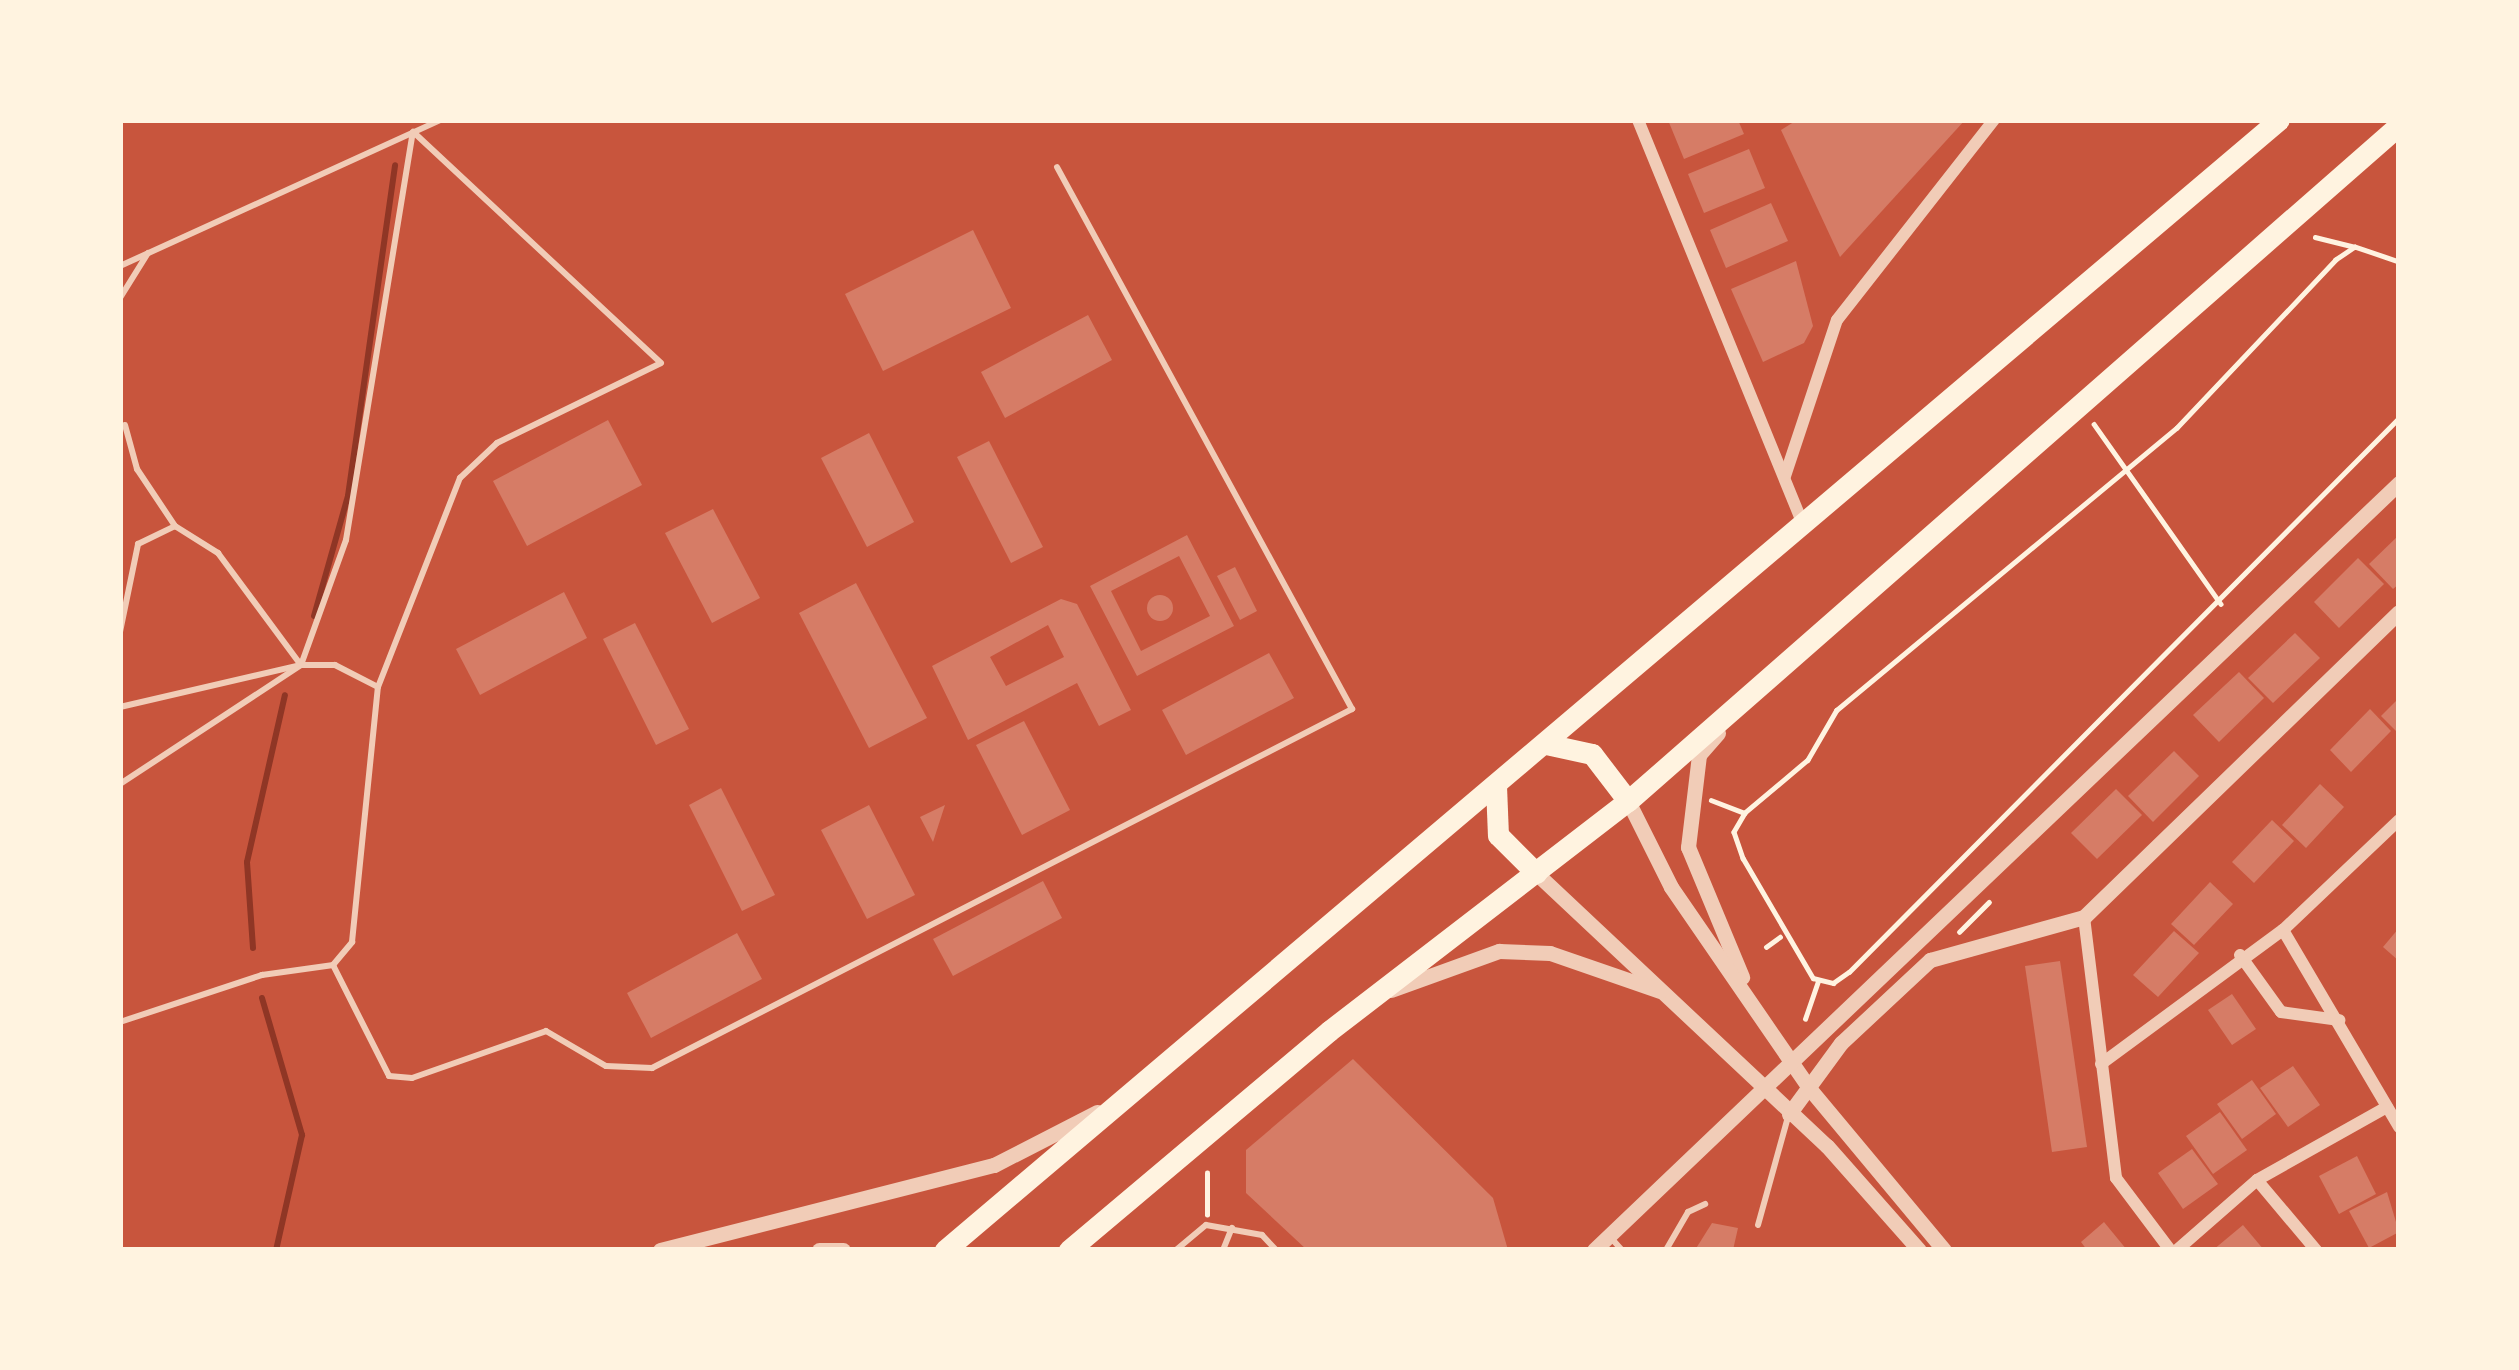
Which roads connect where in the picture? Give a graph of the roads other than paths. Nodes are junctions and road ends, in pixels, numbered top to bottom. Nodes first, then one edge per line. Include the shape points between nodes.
1 (441, 120) edge
2 (1638, 120) edge
3 (1994, 120) edge
4 (2279, 120) edge
5 (2399, 125) edge
6 (413, 132) junction
7 (1057, 167) dead end
8 (150, 250) junction
9 (120, 266) edge
10 (120, 298) edge
11 (125, 425) dead end
12 (1785, 477) junction
13 (2399, 482) edge
14 (1803, 525) junction
15 (175, 526) junction
16 (2399, 612) edge
17 (120, 632) edge
18 (301, 665) junction
19 (1773, 668) junction
20 (378, 687) junction
21 (120, 707) edge
22 (1546, 744) junction
23 (120, 784) edge
24 (1496, 786) junction
25 (1628, 801) junction
26 (2399, 820) edge
27 (1536, 873) junction
28 (2084, 917) junction
29 (2283, 930) junction
30 (2240, 955) junction
31 (333, 965) junction
32 (1665, 993) junction
33 (1366, 1001) junction
34 (1752, 1002) junction
35 (2339, 1020) junction
36 (120, 1022) edge
37 (1790, 1060) junction
38 (2101, 1064) junction
39 (1760, 1084) junction
40 (1148, 1086) junction
41 (1809, 1088) junction
42 (2387, 1107) junction
43 (1789, 1114) junction
44 (2399, 1126) edge
45 (2257, 1180) junction
46 (1705, 1204) dead end
47 (1758, 1225) dead end
48 (1232, 1228) junction
49 (1610, 1237) junction
50 (659, 1250) edge
51 (819, 1250) edge
52 (844, 1250) edge
53 (946, 1250) edge
54 (1069, 1250) edge
55 (1176, 1250) edge
56 (1223, 1250) edge
57 (1276, 1250) edge
58 (1594, 1250) edge
59 (1622, 1250) edge
60 (1666, 1250) edge
61 (1919, 1250) edge
62 (1944, 1250) edge
63 (2174, 1250) edge
64 (2316, 1250) edge

1 - 6 lane
2 - 12 street
3 - 12 street via 1837,320
4 - 14 highway
5 - 19 highway
6 - 8 lane
6 - 18 lane via 346,540
6 - 20 lane via 661,362 497,443 460,478
7 - 31 lane via 1352,709 652,1069 606,1066 546,1031 412,1078 389,1076
8 - 9 lane
8 - 10 lane
11 - 15 lane via 137,470
12 - 14 street
13 - 37 street
14 - 22 highway
15 - 17 lane via 138,544
15 - 18 lane via 218,553
16 - 28 street
18 - 20 lane via 335,665
18 - 21 lane
18 - 23 lane
19 - 25 highway
19 - 34 street via 1699,755 1686,804 1688,848
20 - 31 lane via 352,942
22 - 24 highway
22 - 25 highway via 1592,754
24 - 27 highway via 1498,836
24 - 40 highway
25 - 27 highway
25 - 34 street via 1671,887
26 - 29 street
27 - 32 street
27 - 33 highway
28 - 38 street
28 - 41 street via 1930,960
29 - 30 street
29 - 35 street
30 - 35 street via 2281,1012
30 - 38 street
31 - 36 lane via 262,975
32 - 33 street via 1550,953 1498,951
32 - 39 street
33 - 54 highway
34 - 37 street
35 - 42 street
37 - 39 street
37 - 41 street
38 - 63 street via 2116,1178
39 - 43 street
39 - 49 street
40 - 50 street via 994,1166
40 - 53 highway
41 - 43 street
41 - 62 street
42 - 44 street
42 - 45 street
43 - 47 lane
43 - 61 street
45 - 63 street
45 - 64 street
46 - 60 lane via 1688,1211
48 - 55 lane via 1207,1226
48 - 56 lane
48 - 57 lane
49 - 58 street
49 - 59 lane
51 - 52 street

